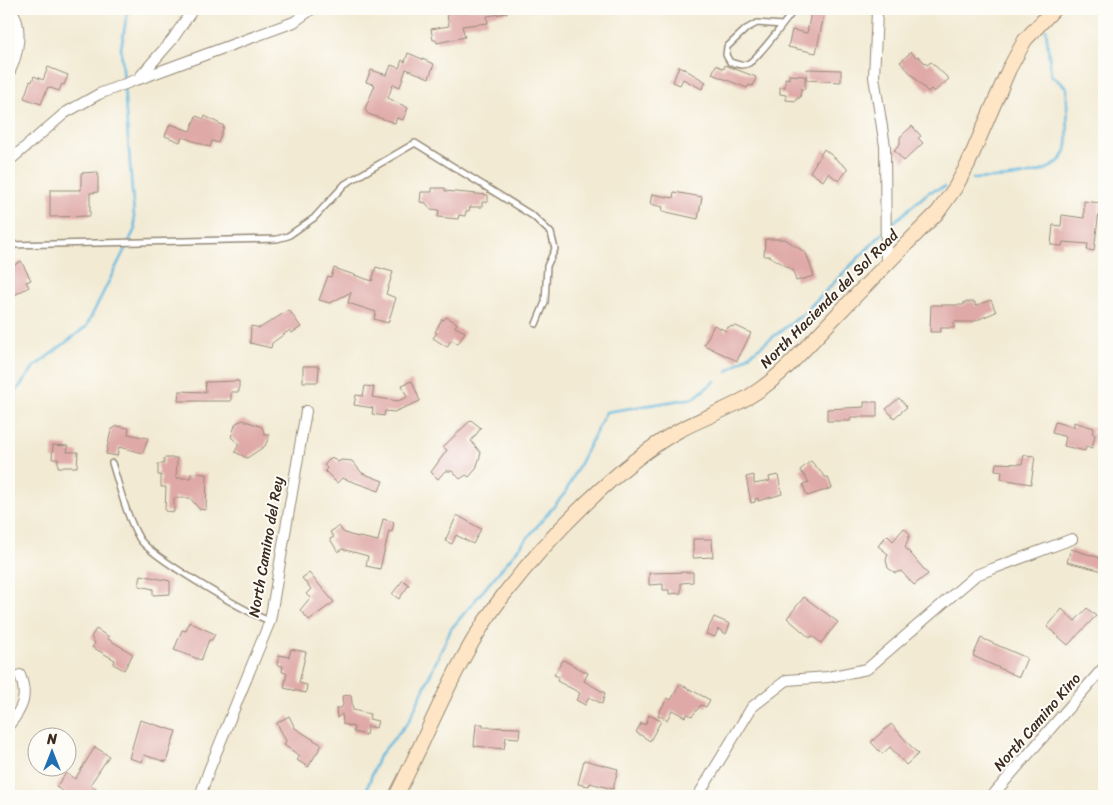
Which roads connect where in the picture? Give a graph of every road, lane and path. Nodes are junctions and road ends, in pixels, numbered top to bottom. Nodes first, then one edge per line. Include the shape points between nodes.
1 (11, 9) edge
2 (193, 9) edge
3 (312, 9) edge
4 (795, 9) edge
5 (1054, 9) edge
6 (875, 10) edge
7 (782, 25) junction
8 (9, 73) edge
9 (138, 79) junction
10 (9, 162) edge
11 (9, 245) edge
12 (886, 264) junction
13 (536, 324) dead end
14 (306, 411) dead end
15 (112, 463) dead end
16 (1072, 539) dead end
17 (270, 621) junction
18 (1104, 667) edge
19 (20, 675) dead end
20 (9, 725) edge
21 (200, 796) edge
22 (397, 796) edge
23 (698, 796) edge
24 (992, 796) edge

1 - 8 street via 18,37 17,57
2 - 9 street via 172,40
3 - 9 street via 294,22
4 - 7 lane
5 - 12 street, North Hacienda del Sol Road via 1021,47 956,188 938,212
6 - 12 street via 874,77 885,146
7 - 7 lane via 749,63 741,66 730,62 726,55 727,47 746,29 757,23
9 - 10 street via 99,94 65,113
11 - 13 lane via 277,239 288,236 314,218 345,184 415,143 533,216 552,233 555,249 547,266 545,302
12 - 22 street, North Hacienda del Sol Road via 783,372 735,406 679,431 644,453 541,550 477,631 453,674
14 - 17 street, North Camino del Rey
15 - 17 lane via 139,539 152,553 216,593
16 - 23 street via 976,575 867,669 828,677 787,680 752,707
17 - 21 street, North Camino del Rey
18 - 24 street, North Camino Kino
19 - 20 street via 25,697 21,710

